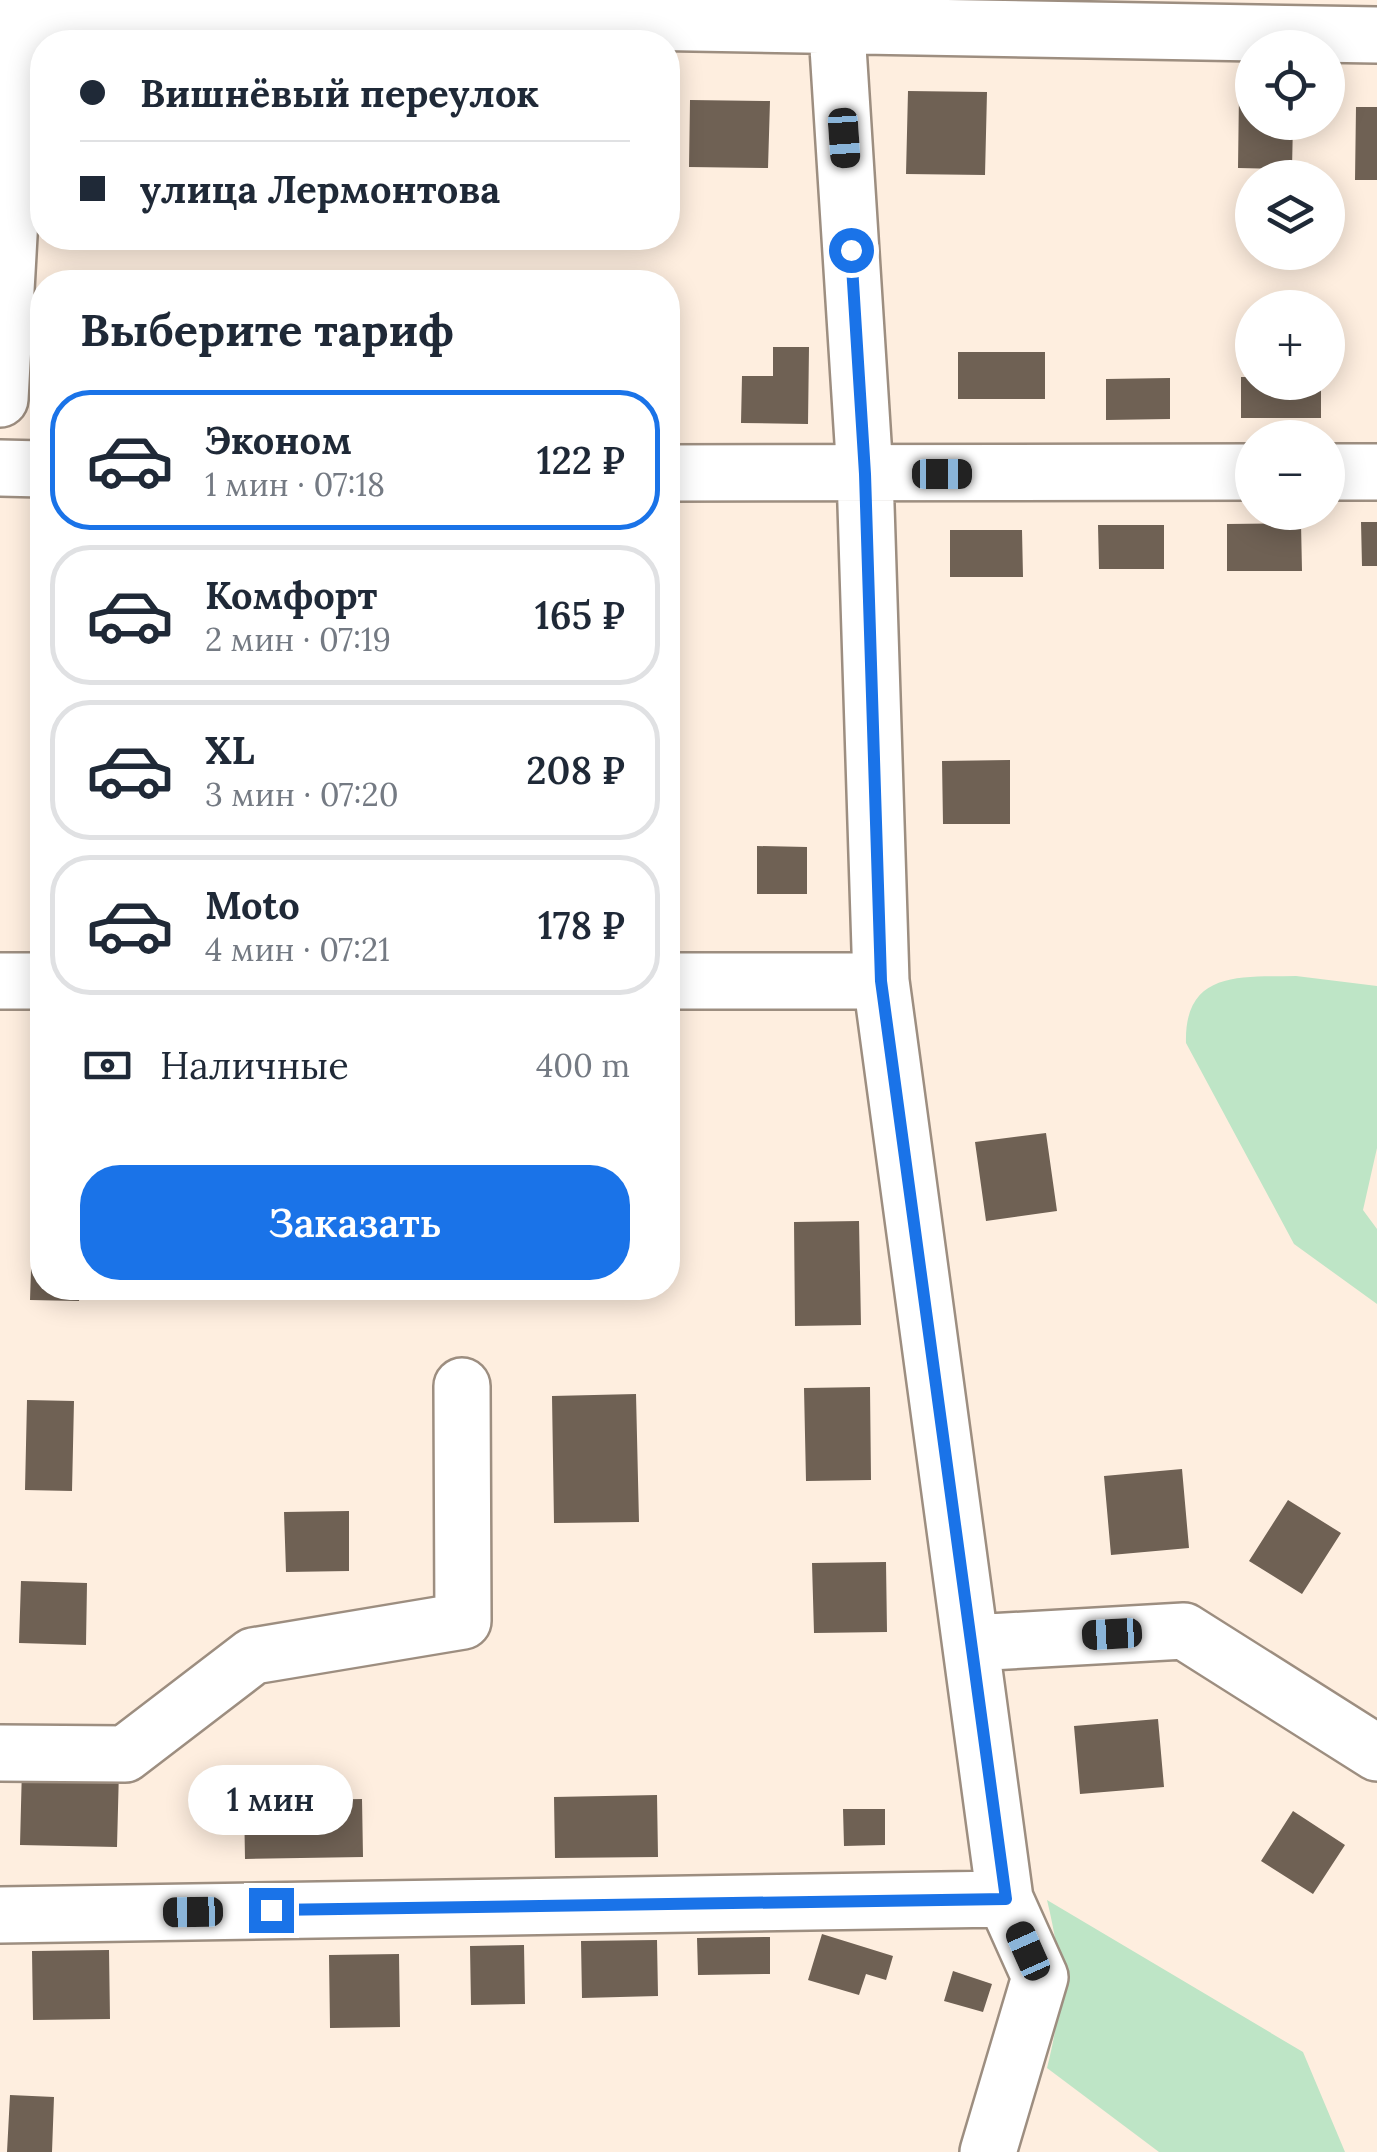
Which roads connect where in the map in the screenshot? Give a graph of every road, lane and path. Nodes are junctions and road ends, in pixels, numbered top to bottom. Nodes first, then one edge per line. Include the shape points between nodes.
1 (14, 8) edge
2 (836, 13) edge
3 (1377, 35) edge
4 (0, 400) edge
5 (0, 468) edge
6 (30, 468) edge
7 (1235, 472) edge
8 (1345, 472) edge
9 (1377, 472) edge
10 (680, 473) edge
11 (865, 474) junction
12 (0, 981) edge
13 (30, 981) edge
14 (680, 981) edge
15 (881, 981) junction
16 (462, 1386) dead end
17 (970, 1642) junction
18 (0, 1753) edge
19 (1377, 1753) edge
20 (1006, 1899) junction
21 (0, 1915) edge
22 (988, 2152) edge

1 - 2 street
1 - 4 street
2 - 3 street
2 - 11 street
5 - 6 street
7 - 11 street
8 - 9 street
10 - 11 street
11 - 15 street
12 - 13 street
14 - 15 street
15 - 17 street
16 - 18 street via 463,1621 253,1656 125,1754
17 - 19 street via 1184,1630
17 - 20 street
20 - 21 street
20 - 22 street via 1040,1977

